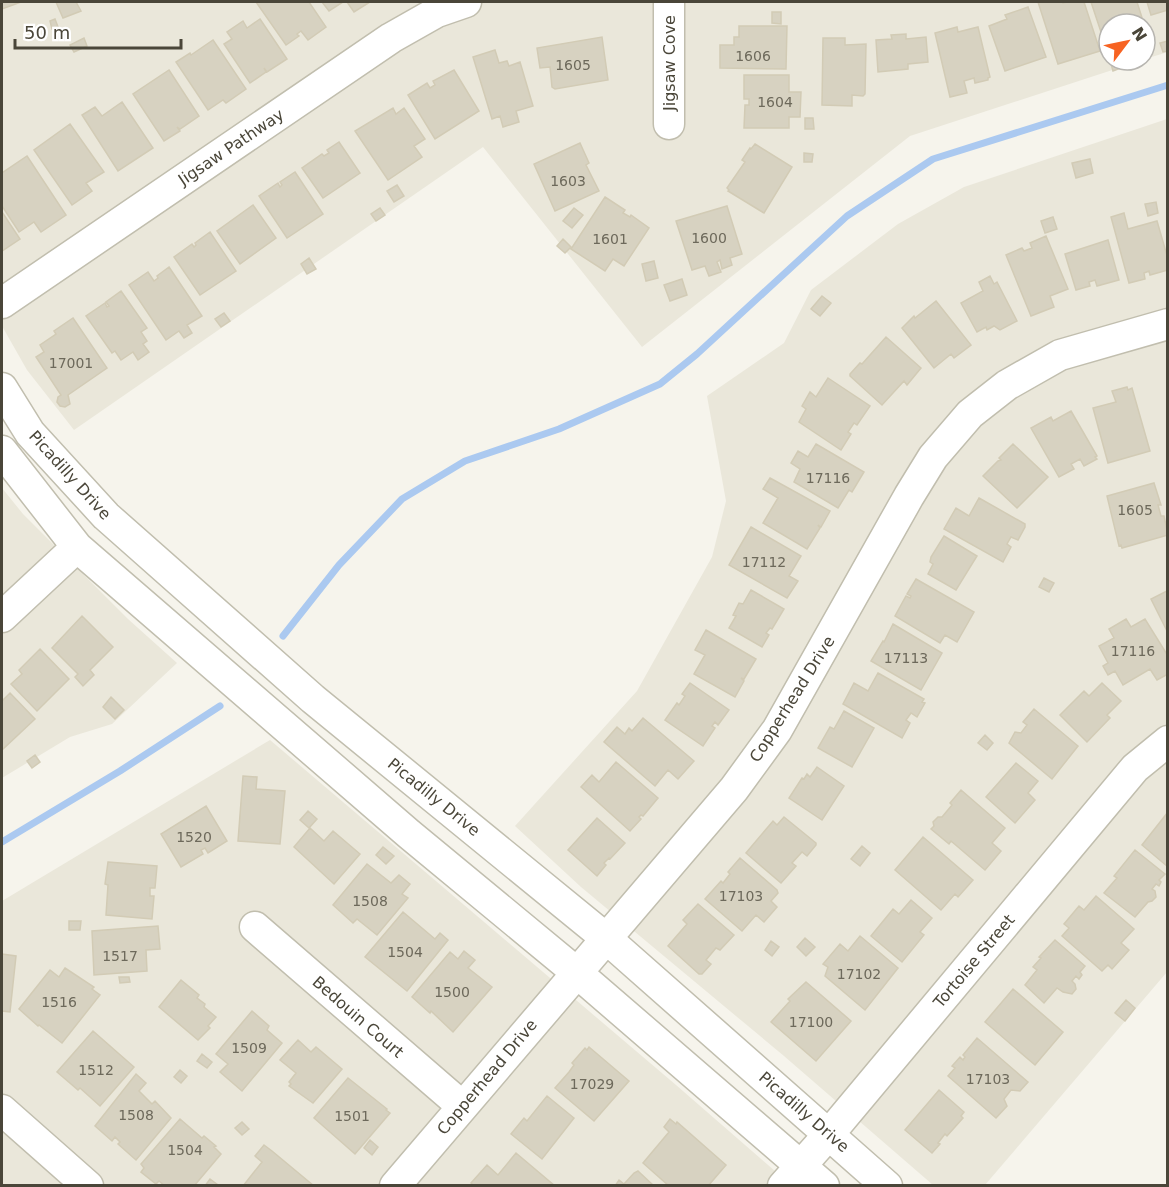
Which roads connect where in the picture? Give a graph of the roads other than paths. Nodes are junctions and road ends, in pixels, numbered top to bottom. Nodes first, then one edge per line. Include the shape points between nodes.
1 (466, 2) edge
2 (669, 2) edge
3 (669, 124) dead end
4 (2, 303) edge
5 (1166, 331) edge
6 (2, 388) edge
7 (2, 451) edge
8 (77, 547) junction
9 (2, 617) edge
10 (1167, 741) edge
11 (255, 927) dead end
12 (607, 939) junction
13 (576, 972) junction
14 (462, 1106) junction
15 (2, 1110) edge
16 (830, 1133) junction
17 (792, 1176) edge
18 (88, 1185) edge
19 (395, 1185) edge
20 (824, 1185) edge
21 (887, 1185) edge

1 - 4 street, Jigsaw Pathway via 437,12 391,38
2 - 3 street, Jigsaw Cove
5 - 12 street, Copperhead Drive via 1060,355 1007,385 970,414 933,457 909,496 777,730 734,789
6 - 12 street, Picadilly Drive via 30,433 106,516 313,699
7 - 8 street
8 - 9 street
8 - 13 street via 409,834
10 - 16 street, Tortoise Street via 1136,768
11 - 14 street, Bedouin Court
12 - 13 street, Copperhead Drive
12 - 16 street, Picadilly Drive
13 - 14 street, Copperhead Drive
13 - 17 street
14 - 19 street, Copperhead Drive
15 - 18 street
16 - 17 street, Tortoise Street
16 - 21 street, Picadilly Drive
17 - 20 street

